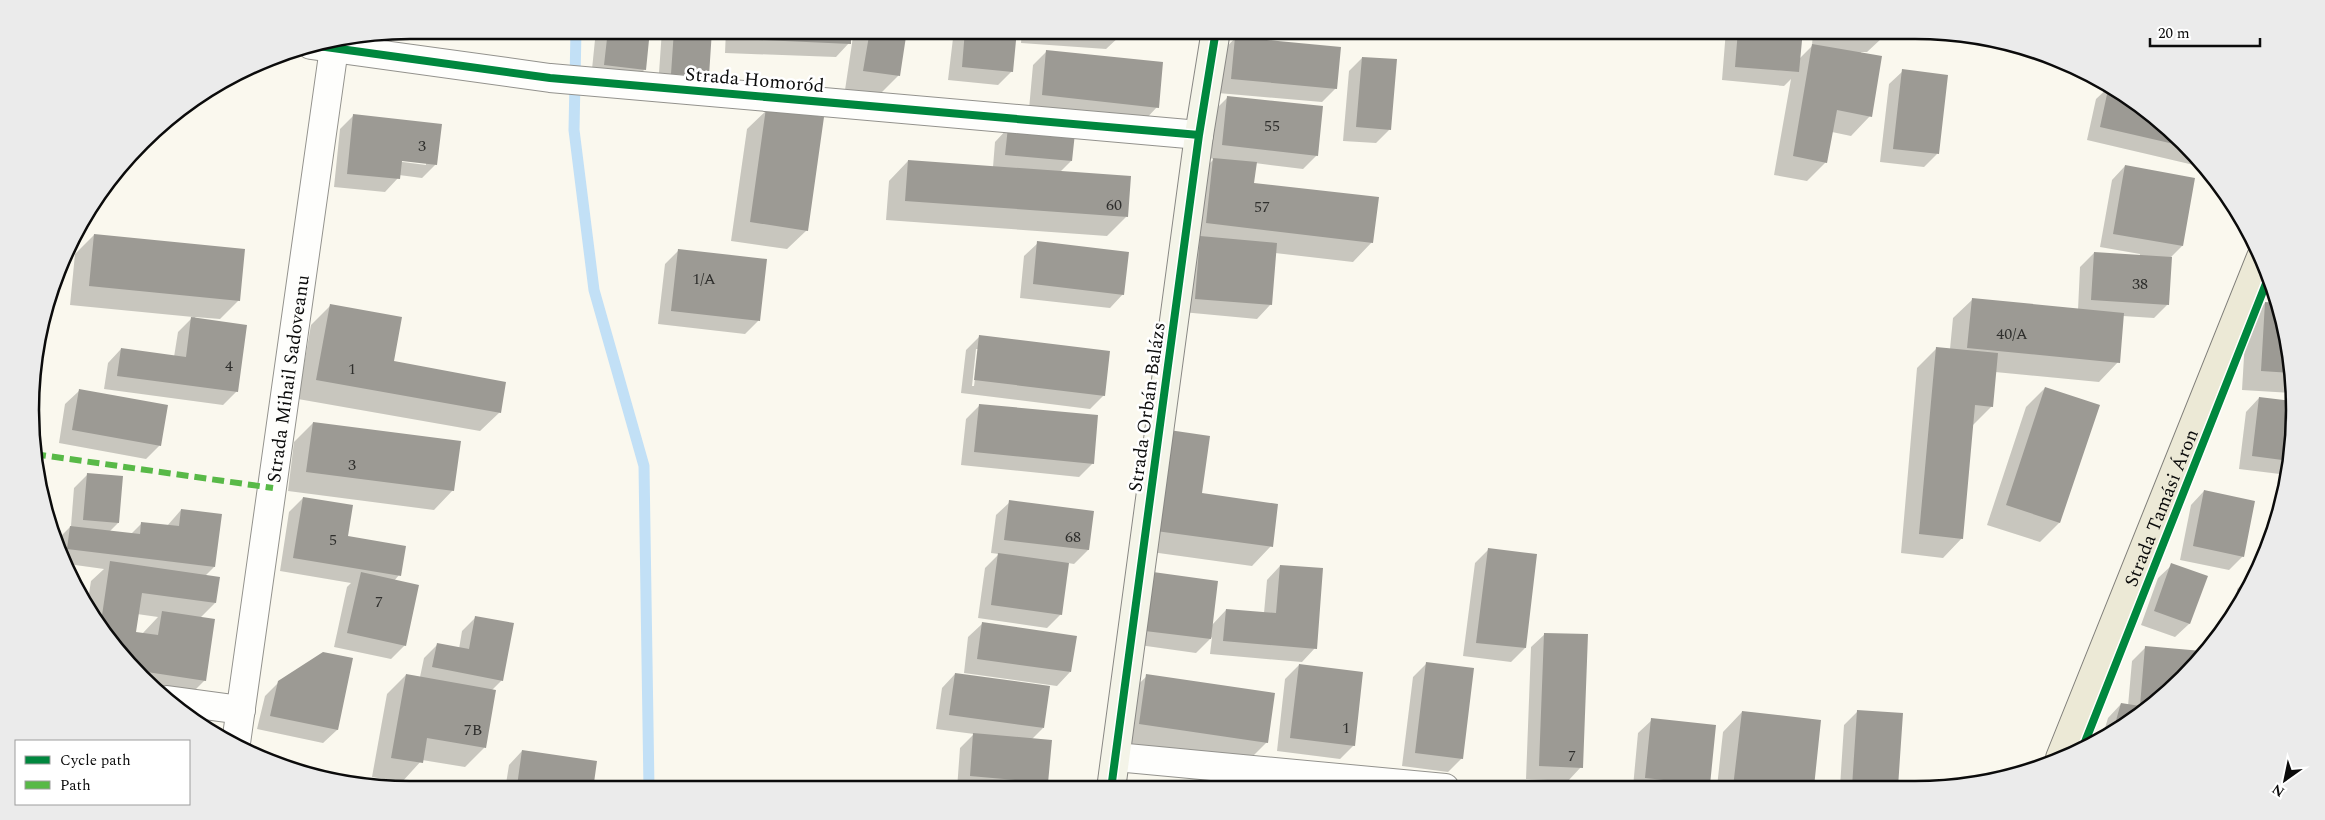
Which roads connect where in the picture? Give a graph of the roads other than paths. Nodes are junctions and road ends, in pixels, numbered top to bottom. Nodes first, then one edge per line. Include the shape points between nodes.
1 (1215, 39) edge
2 (332, 47) edge
3 (322, 49) edge
4 (1199, 135) junction
5 (2257, 266) edge
6 (180, 702) edge
7 (241, 710) junction
8 (237, 738) edge
9 (2063, 750) edge
10 (1116, 757) junction
11 (1112, 781) edge
12 (1371, 781) edge

1 - 4 main road, Strada Orbán Balázs
2 - 4 street, Strada Homoród via 550,78
3 - 7 street, Strada Mihail Sadoveanu
4 - 10 main road, Strada Orbán Balázs
5 - 9 main road, Strada Tamási Áron
6 - 7 street
7 - 8 street, Strada Mihail Sadoveanu
10 - 11 main road, Strada Orbán Balázs
10 - 12 street

